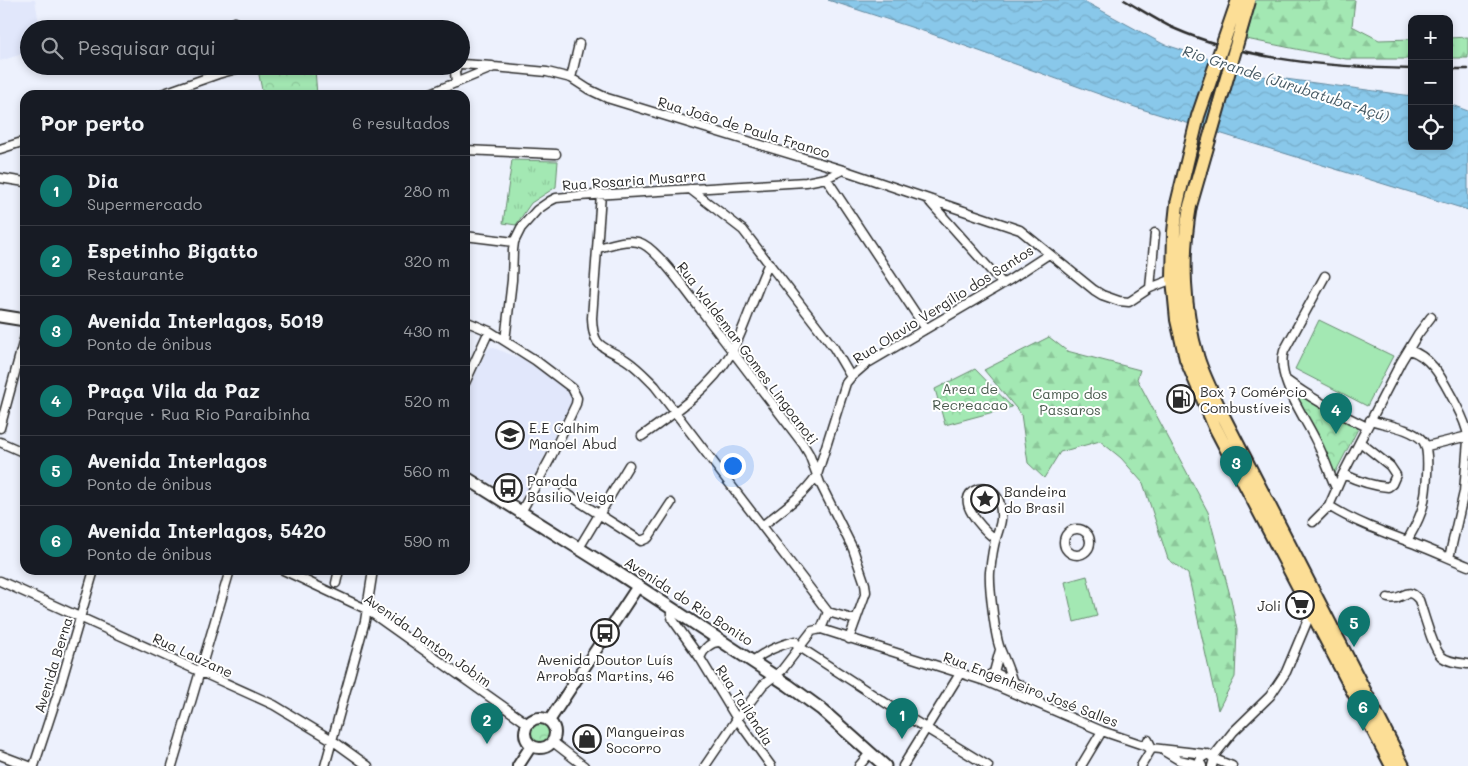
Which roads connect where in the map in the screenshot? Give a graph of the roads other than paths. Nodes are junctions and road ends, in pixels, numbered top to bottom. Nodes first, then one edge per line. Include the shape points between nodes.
1 (1245, 0) edge
2 (579, 44) dead end
3 (470, 65) edge
4 (494, 66) junction
5 (216, 75) edge
6 (455, 75) edge
7 (571, 78) junction
8 (456, 82) junction
9 (172, 90) edge
10 (438, 90) edge
11 (20, 143) edge
12 (0, 149) edge
13 (470, 150) edge
14 (556, 154) dead end
15 (843, 170) junction
16 (0, 178) edge
17 (826, 178) junction
18 (20, 181) edge
19 (690, 189) junction
20 (601, 194) junction
21 (929, 201) junction
22 (1183, 205) junction
23 (1155, 233) dead end
24 (470, 237) edge
25 (514, 242) junction
26 (598, 248) junction
27 (1049, 254) junction
28 (769, 262) junction
29 (1325, 276) dead end
30 (1173, 279) junction
31 (1004, 284) junction
32 (1150, 288) junction
33 (0, 316) edge
34 (1430, 318) dead end
35 (20, 319) edge
36 (0, 321) edge
37 (470, 323) edge
38 (20, 324) edge
39 (926, 329) junction
40 (489, 331) junction
41 (505, 341) junction
42 (732, 350) junction
43 (1409, 350) junction
44 (20, 354) edge
45 (470, 372) edge
46 (851, 377) junction
47 (1286, 380) junction
48 (674, 412) junction
49 (1369, 423) junction
50 (0, 428) edge
51 (642, 436) dead end
52 (1468, 437) edge
53 (0, 442) edge
54 (1360, 442) junction
55 (1426, 446) junction
56 (20, 451) edge
57 (629, 465) dead end
58 (1343, 474) junction
59 (817, 475) junction
60 (470, 480) edge
61 (470, 487) edge
62 (1336, 488) junction
63 (564, 492) dead end
64 (671, 503) dead end
65 (1329, 506) junction
66 (520, 514) junction
67 (599, 515) junction
68 (1312, 522) dead end
69 (762, 526) junction
70 (996, 539) junction
71 (1407, 541) junction
72 (579, 548) junction
73 (1449, 558) junction
74 (1468, 566) edge
75 (92, 575) edge
76 (229, 575) edge
77 (293, 575) edge
78 (338, 575) edge
79 (372, 575) edge
80 (0, 581) edge
81 (336, 583) dead end
82 (637, 589) junction
83 (1388, 598) dead end
84 (1315, 605) junction
85 (366, 610) junction
86 (828, 612) junction
87 (671, 614) junction
88 (80, 616) junction
89 (856, 620) junction
90 (821, 629) junction
91 (806, 637) junction
92 (849, 639) junction
93 (719, 642) junction
94 (792, 642) junction
95 (800, 647) junction
96 (1000, 650) junction
97 (700, 658) junction
98 (753, 660) junction
99 (1468, 664) edge
100 (200, 672) junction
101 (961, 672) junction
102 (994, 672) junction
103 (772, 678) junction
104 (1012, 680) junction
105 (985, 681) junction
106 (995, 686) junction
107 (1042, 706) junction
108 (737, 719) junction
109 (549, 721) junction
110 (528, 724) junction
111 (927, 728) junction
112 (1102, 731) junction
113 (332, 740) junction
114 (553, 742) junction
115 (1150, 744) junction
116 (531, 746) junction
117 (1163, 750) junction
118 (0, 755) edge
119 (865, 759) edge
120 (1211, 759) edge
121 (1202, 765) edge
122 (29, 766) edge
123 (34, 766) edge
124 (172, 766) edge
125 (325, 766) edge
126 (368, 766) edge
127 (518, 766) edge
128 (584, 766) edge
129 (705, 766) edge
130 (771, 766) edge
131 (875, 766) edge
132 (885, 766) edge
133 (903, 766) edge
134 (988, 766) edge
135 (1081, 766) edge
136 (1141, 766) edge
137 (1232, 766) edge
138 (1392, 766) edge
139 (1403, 766) edge

1 - 22 main road, bridge
2 - 7 street
3 - 4 street
4 - 7 street, Rua João de Paula Franco
4 - 8 street, Rua João de Paula Franco
5 - 9 street
6 - 8 street
7 - 15 street, Rua João de Paula Franco via 607,98
8 - 10 street, Rua João de Paula Franco
11 - 12 street
13 - 14 street
15 - 17 street, Rua Rosaria Musarra
15 - 21 street, Rua João de Paula Franco
16 - 18 street
17 - 19 street, Rua Rosaria Musarra
17 - 39 street
19 - 20 street, Rua Rosaria Musarra
19 - 28 street via 743,230
20 - 25 street, Rua Rosaria Musarra via 550,201 529,218
20 - 26 street
21 - 27 street, Rua João de Paula Franco via 1020,230
21 - 31 street
22 - 30 main road via 1174,232
22 - 84 main road via 1186,235 1184,275 1192,338 1199,361 1220,412
23 - 32 street
24 - 25 street
25 - 41 street, Rua Rosaria Musarra
26 - 42 street, Rua Waldemar Gomes Lingoanoti via 627,242 643,244 669,269
26 - 48 street via 592,318 595,340 640,370
27 - 31 street, Rua Olavio Vergílio dos Santos
27 - 32 street, Rua João de Paula Franco via 1094,290 1119,302 1129,302
28 - 42 street
28 - 46 street via 834,348
29 - 47 street via 1281,358
30 - 32 street, Rua João de Paula Franco
30 - 84 main road via 1177,320 1186,359 1202,398
31 - 39 street, Rua Olavio Vergílio dos Santos
33 - 35 main road
34 - 43 street
36 - 38 main road
37 - 40 street
39 - 46 street, Rua Olavio Vergílio dos Santos via 866,364
40 - 41 street
40 - 45 street
41 - 66 street via 572,388 577,398 550,459
42 - 48 street via 715,376
42 - 59 street, Rua Waldemar Gomes Lingoanoti via 803,444
43 - 49 street
43 - 52 street via 1439,372 1463,418
44 - 50 street
46 - 59 street, Rua Olavio Vergílio dos Santos via 846,383
47 - 49 street via 1329,409
47 - 62 street via 1317,441
48 - 51 street
48 - 69 street
49 - 54 street
49 - 55 street via 1408,431
52 - 55 street
52 - 73 street via 1464,492
53 - 56 street
54 - 58 street
54 - 58 street via 1390,466 1395,479 1388,487 1367,484
55 - 71 street via 1423,507
57 - 67 street
58 - 62 street
59 - 69 street, Rua Olavio Vergílio dos Santos via 797,499
59 - 89 street, Rua Waldemar Gomes Lingoanoti via 866,584
60 - 66 main road, Avenida do Rio Bonito
61 - 66 main road, Avenida do Rio Bonito
62 - 65 street
63 - 67 street
64 - 67 street via 648,538 641,541
65 - 68 street
65 - 71 street via 1386,535
66 - 72 main road, Avenida do Rio Bonito
66 - 82 main road, Avenida do Rio Bonito
67 - 72 street
69 - 86 street
70 - 70 street via 1001,523 1000,504 989,490 976,490 969,496 971,512
70 - 96 street via 990,584
71 - 73 street
72 - 82 main road, Avenida do Rio Bonito
73 - 74 street
75 - 88 street, Avenida Berna
76 - 100 street
77 - 85 street, Avenida Danton Jobim
78 - 81 street
79 - 85 street
80 - 88 street, Rua Lauzane
82 - 87 main road, Avenida do Rio Bonito
82 - 93 main road, Avenida do Rio Bonito
82 - 109 street
83 - 99 street via 1414,593 1440,656
84 - 120 street via 1286,672 1270,696
84 - 138 main road
84 - 139 main road
85 - 110 street, Avenida Danton Jobim
85 - 113 street
86 - 89 street
86 - 90 street
87 - 93 main road, Avenida do Rio Bonito
87 - 97 street, Rua Tailândia
88 - 100 street, Rua Lauzane
88 - 123 street, Avenida Berna
89 - 92 street, Rua Waldemar Gomes Lingoanoti
90 - 91 street
90 - 92 street, Rua Engenheiro José Salles
91 - 94 street
91 - 95 street
92 - 101 street, Rua Engenheiro José Salles
93 - 97 street, Rua Tailândia via 706,647
93 - 98 main road, Avenida do Rio Bonito
93 - 103 main road, Avenida do Rio Bonito
94 - 95 street
94 - 98 street
95 - 103 street
95 - 111 street
96 - 102 street
96 - 104 street
97 - 108 street, Rua Tailândia
98 - 103 main road, Avenida do Rio Bonito
100 - 113 street, Rua Lauzane via 274,705
100 - 124 street
101 - 105 street, Rua Engenheiro José Salles
101 - 111 street
102 - 104 street
102 - 105 street
102 - 106 street
103 - 108 street via 762,685
103 - 119 main road, Avenida do Rio Bonito via 811,701
104 - 107 street via 1036,697
105 - 106 street, Rua Engenheiro José Salles
106 - 107 street, Rua Engenheiro José Salles
107 - 112 street, Rua Engenheiro José Salles
108 - 129 street
108 - 130 street, Rua Tailândia
109 - 110 street via 535,719
109 - 114 street via 555,728
110 - 116 street via 525,734
111 - 133 street
111 - 134 street
112 - 115 street, Rua Engenheiro José Salles via 1116,732
112 - 135 street
113 - 125 street
113 - 126 street, Rua Lauzane
114 - 116 street via 540,749
114 - 128 street
115 - 117 street, Rua Engenheiro José Salles
115 - 136 street
116 - 127 street
117 - 120 street, Rua Engenheiro José Salles via 1185,751
117 - 121 street, Rua Engenheiro José Salles via 1179,760
118 - 122 street
119 - 131 main road, Avenida do Rio Bonito
119 - 132 main road, Avenida do Rio Bonito
120 - 121 street via 1200,760
120 - 137 street, Rua Engenheiro José Salles

